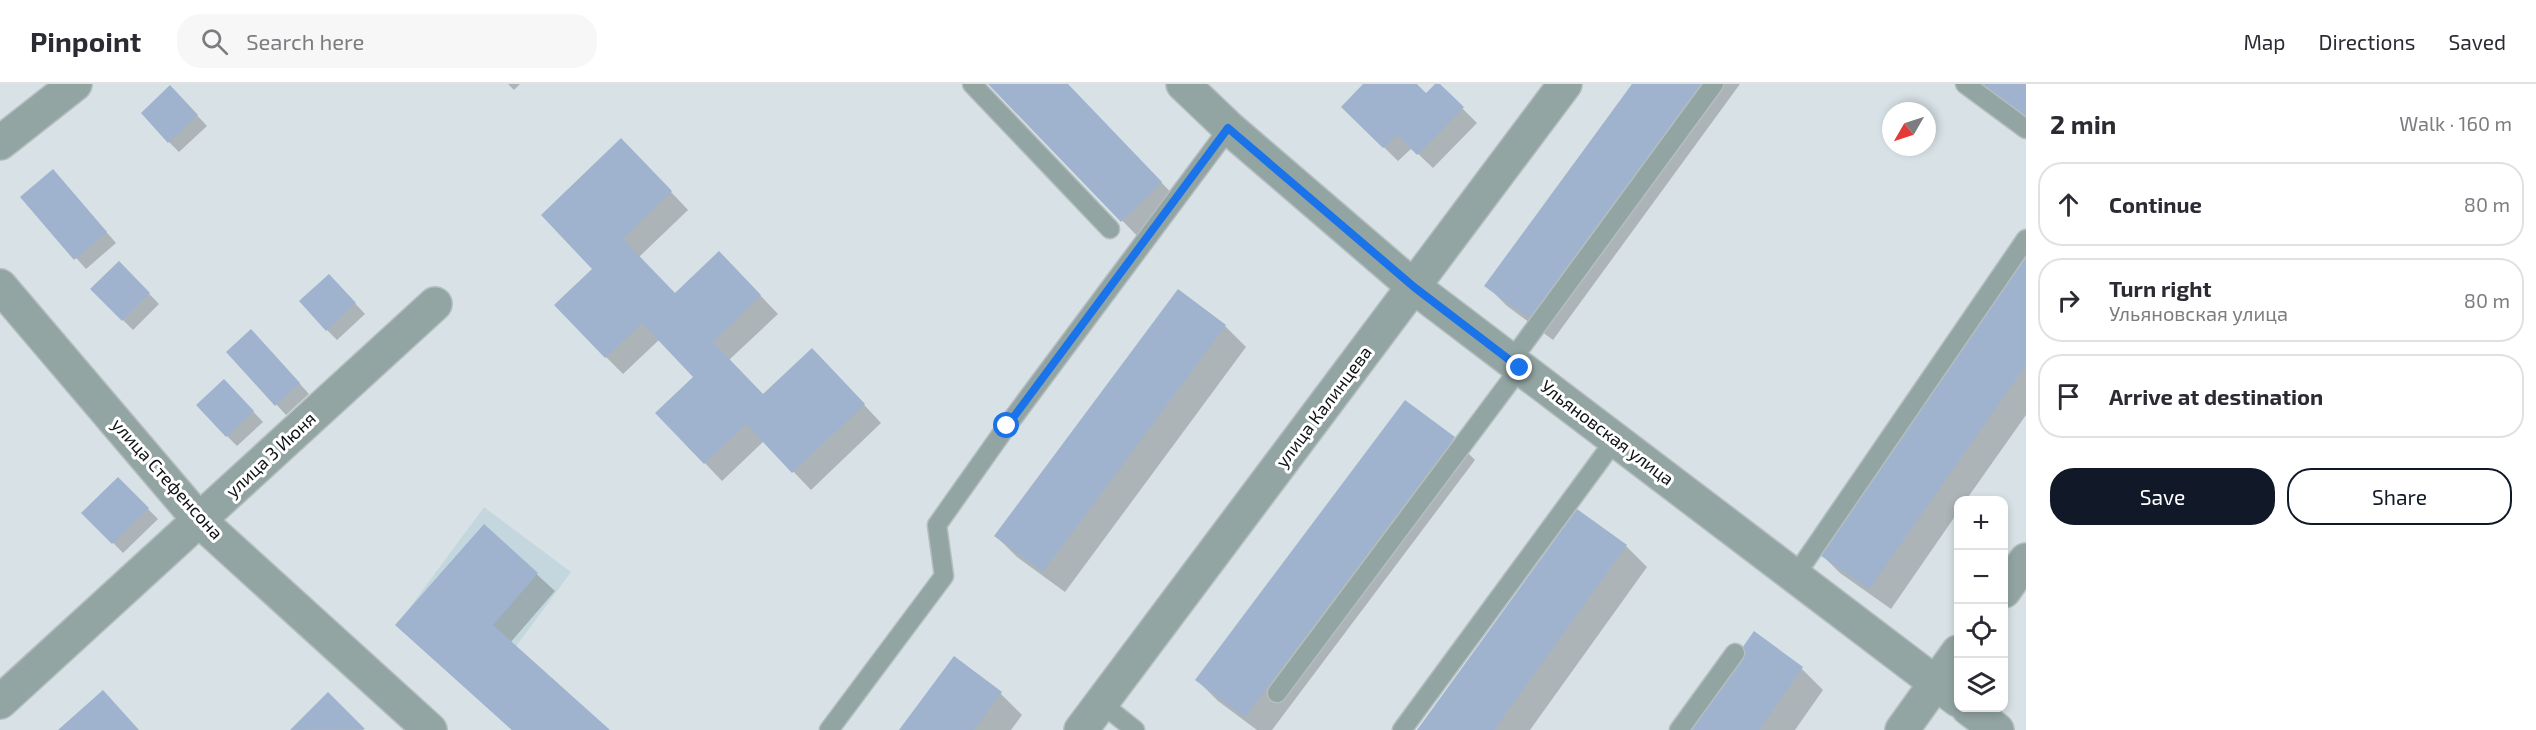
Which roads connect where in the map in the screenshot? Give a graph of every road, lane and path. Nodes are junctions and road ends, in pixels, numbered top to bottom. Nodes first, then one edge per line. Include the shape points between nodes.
1 (75, 84) edge
2 (972, 84) edge
3 (1183, 84) edge
4 (1566, 84) edge
5 (1714, 84) edge
6 (1965, 84) edge
7 (1228, 128) junction
8 (2026, 129) edge
9 (0, 143) edge
10 (1110, 229) dead end
11 (2026, 239) edge
12 (0, 286) edge
13 (1414, 287) junction
14 (435, 304) dead end
15 (1515, 364) junction
16 (1615, 440) junction
17 (200, 521) junction
18 (2026, 560) edge
19 (1795, 576) junction
20 (2008, 585) edge
21 (1735, 653) dead end
22 (1957, 658) edge
23 (1947, 692) edge
24 (1277, 693) dead end
25 (0, 702) edge
26 (1101, 704) junction
27 (1973, 712) edge
28 (430, 730) edge
29 (829, 730) edge
30 (1081, 730) edge
31 (1135, 730) edge
32 (1402, 730) edge
33 (1679, 730) edge
34 (1902, 730) edge
35 (1997, 730) edge

1 - 9 street
2 - 10 lane
3 - 7 street, Ульяновская улица
4 - 13 street, улица Калинцева
5 - 15 lane
6 - 8 lane
7 - 13 street, Ульяновская улица
7 - 29 lane via 938,525 944,576
11 - 19 lane
12 - 17 street, улица Стефенсона
13 - 15 street, Ульяновская улица
13 - 26 street, улица Калинцева
14 - 17 street, улица 3 Июня
15 - 16 street, Ульяновская улица
15 - 24 lane
16 - 19 street, Ульяновская улица
16 - 32 lane
17 - 25 street, улица 3 Июня
17 - 28 street, улица Стефенсона
18 - 20 street
19 - 23 street, Ульяновская улица
21 - 33 lane
22 - 23 street
23 - 34 street
26 - 30 street, улица Калинцева
26 - 31 lane
27 - 35 street

